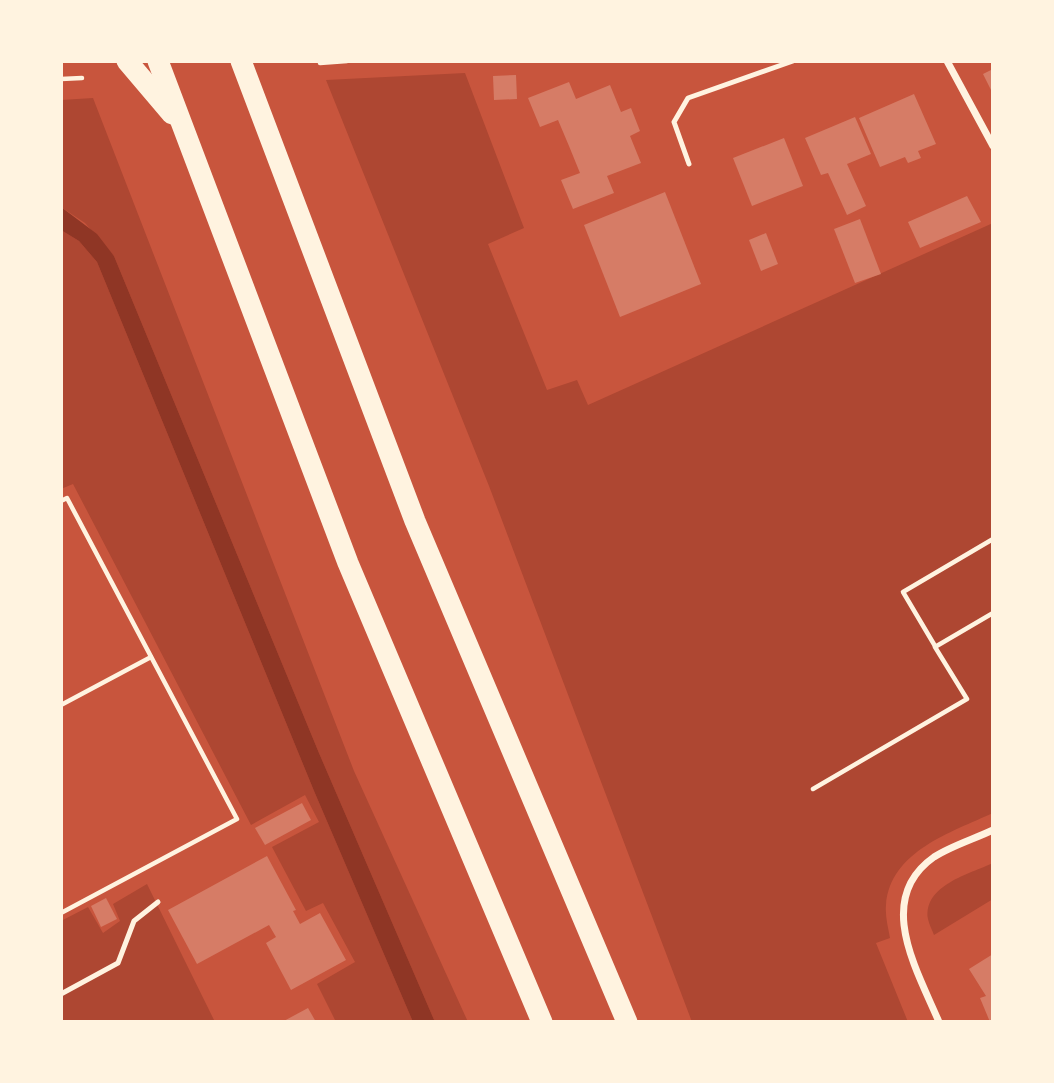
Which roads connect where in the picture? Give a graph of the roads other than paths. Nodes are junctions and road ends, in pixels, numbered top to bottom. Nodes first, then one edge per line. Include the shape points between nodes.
1 (127, 61) edge
2 (158, 61) edge
3 (241, 61) edge
4 (793, 61) edge
5 (947, 61) edge
6 (182, 126) junction
7 (993, 146) edge
8 (689, 164) dead end
9 (993, 830) edge
10 (158, 902) dead end
11 (61, 994) edge
12 (542, 1022) edge
13 (627, 1022) edge
14 (939, 1022) edge

1 - 6 highway
2 - 6 highway
3 - 13 highway via 415,521
4 - 8 lane via 688,99 674,122
5 - 7 street
6 - 12 highway via 348,563
9 - 14 street via 934,857 909,884 901,912
10 - 11 lane via 134,921 118,963

